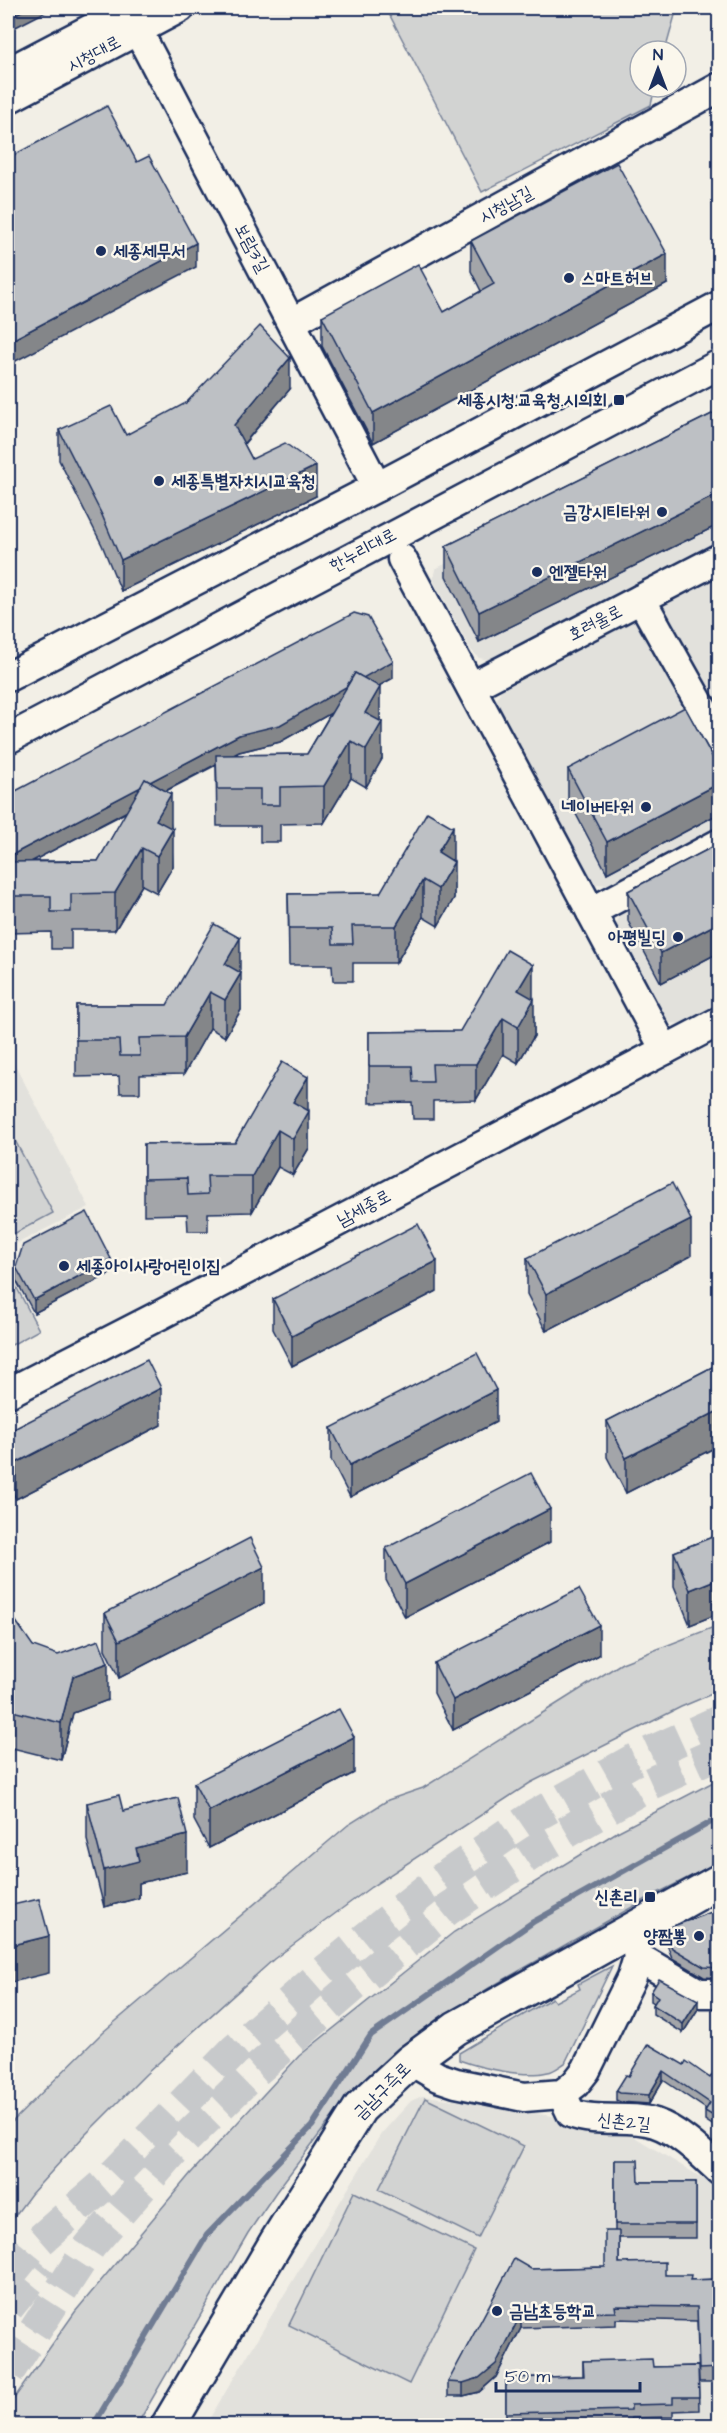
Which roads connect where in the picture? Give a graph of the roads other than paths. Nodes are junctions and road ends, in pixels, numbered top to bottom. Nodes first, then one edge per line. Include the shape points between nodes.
1 (180, 8) edge
2 (132, 16) edge
3 (8, 72) edge
4 (720, 87) edge
5 (8, 99) edge
6 (720, 305) edge
7 (291, 322) junction
8 (720, 364) edge
9 (377, 487) junction
10 (462, 498) junction
11 (720, 558) edge
12 (402, 559) junction
13 (327, 570) junction
14 (642, 599) junction
15 (8, 677) edge
16 (471, 687) junction
17 (8, 739) edge
18 (720, 740) edge
19 (720, 843) edge
20 (591, 912) junction
21 (720, 1021) edge
22 (665, 1050) junction
23 (8, 1392) edge
24 (720, 1881) edge
25 (635, 1943) junction
26 (720, 1994) edge
27 (411, 2061) junction
28 (562, 2094) junction
29 (720, 2171) edge
30 (168, 2426) edge

1 - 2 street, 시청대로
2 - 3 street, 시청대로
2 - 5 street, 시청대로
2 - 7 street, 보람3길
4 - 7 street, 시청남길
6 - 9 street
7 - 9 street, 보람3길
8 - 10 street, 한누리대로
9 - 15 street
10 - 12 street
10 - 13 street, 한누리대로
11 - 14 street, 호려울로
12 - 13 street
12 - 16 street
13 - 17 street, 한누리대로
14 - 16 street, 호려울로
14 - 18 street
16 - 20 street
19 - 20 street
20 - 22 street
21 - 22 street, 남세종로
22 - 23 street, 남세종로
24 - 25 main road, 금남구즉로
25 - 26 street via 699,1992
25 - 27 main road, 금남구즉로 via 456,2028
25 - 28 street via 632,1977 586,2070
27 - 28 street via 456,2083 524,2097
27 - 30 main road, 금남구즉로 via 360,2108
28 - 29 street, 신촌2길 via 571,2113 585,2119 655,2123

